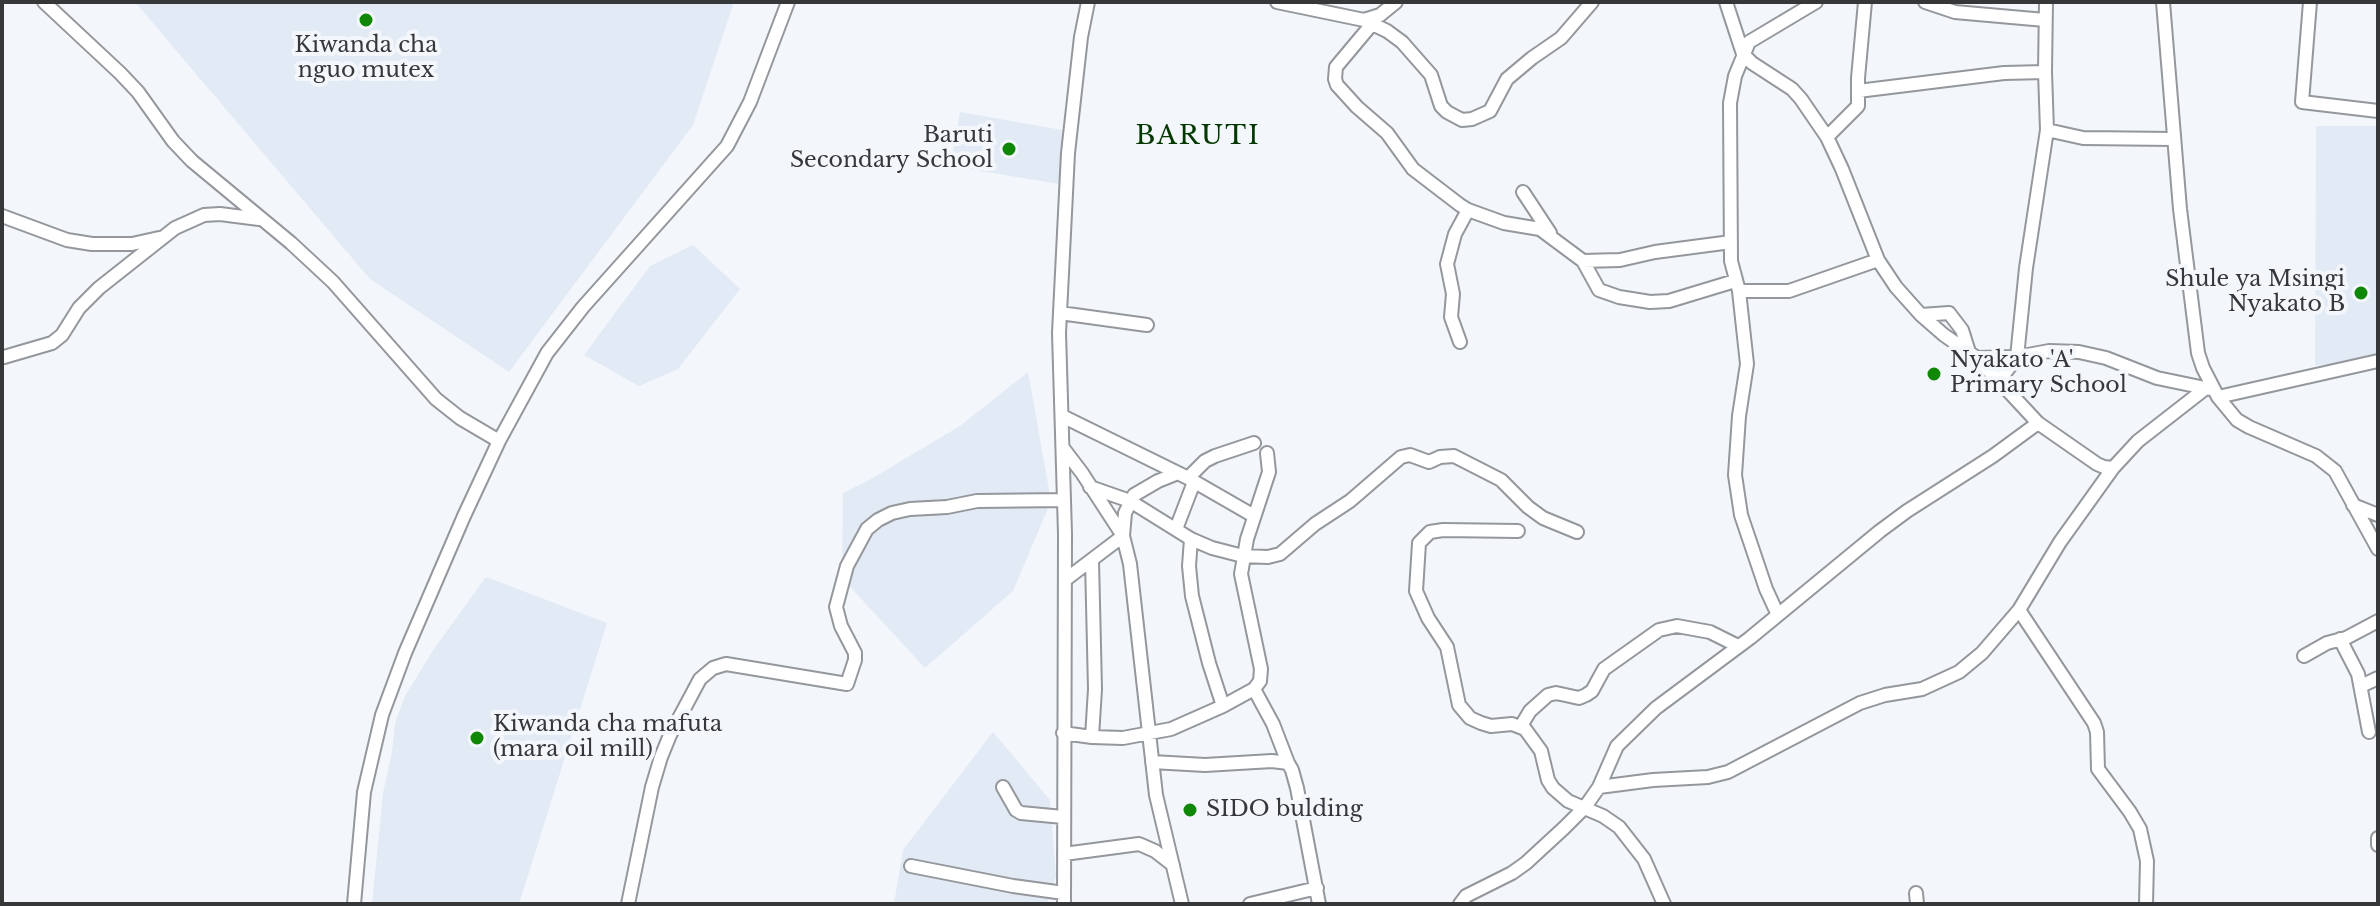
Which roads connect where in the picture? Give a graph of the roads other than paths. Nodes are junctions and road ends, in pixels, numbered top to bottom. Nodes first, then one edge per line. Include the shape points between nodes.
1 (44, 2) edge
2 (788, 2) edge
3 (1088, 2) edge
4 (1277, 2) edge
5 (1396, 2) edge
6 (1592, 2) edge
7 (1726, 2) edge
8 (1816, 2) edge
9 (1865, 2) edge
10 (1925, 2) edge
11 (2046, 2) edge
12 (2163, 2) edge
13 (2310, 2) edge
14 (2045, 20) junction
15 (1368, 22) junction
16 (1743, 54) junction
17 (2045, 72) junction
18 (1858, 91) junction
19 (2378, 111) edge
20 (2047, 130) junction
21 (1827, 137) junction
22 (2173, 139) junction
23 (1523, 192) dead end
24 (1468, 210) junction
25 (2, 216) edge
26 (262, 220) junction
27 (1552, 236) junction
28 (162, 238) junction
29 (1731, 242) junction
30 (1878, 260) junction
31 (1583, 261) junction
32 (1737, 286) junction
33 (1060, 313) junction
34 (1921, 315) junction
35 (1147, 325) dead end
36 (1460, 342) dead end
37 (1973, 355) junction
38 (4, 357) dead end
39 (2017, 357) junction
40 (2378, 361) edge
41 (1999, 381) junction
42 (2212, 391) junction
43 (1062, 416) junction
44 (2038, 423) junction
45 (499, 441) junction
46 (1254, 443) dead end
47 (1063, 448) junction
48 (1267, 453) dead end
49 (2113, 468) junction
50 (1187, 478) junction
51 (1090, 487) junction
52 (1063, 500) junction
53 (1130, 501) junction
54 (2353, 505) junction
55 (2378, 515) edge
56 (1254, 516) junction
57 (1176, 529) junction
58 (1518, 531) dead end
59 (1577, 532) dead end
60 (1123, 536) junction
61 (1191, 539) junction
62 (2378, 549) edge
63 (1243, 556) junction
64 (1092, 561) junction
65 (1065, 580) junction
66 (2019, 610) junction
67 (1778, 615) junction
68 (2378, 621) edge
69 (2340, 639) junction
70 (1738, 646) junction
71 (2304, 656) dead end
72 (2378, 678) edge
73 (2361, 686) junction
74 (1254, 689) junction
75 (1223, 706) junction
76 (1521, 726) junction
77 (2369, 732) dead end
78 (1063, 733) junction
79 (1148, 735) junction
80 (1092, 737) junction
81 (1152, 762) junction
82 (1288, 763) junction
83 (1003, 787) dead end
84 (1599, 787) junction
85 (1585, 807) junction
86 (1063, 817) junction
87 (2378, 838) edge
88 (2378, 845) edge
89 (1064, 854) junction
90 (1173, 865) junction
91 (911, 866) dead end
92 (1317, 888) junction
93 (1064, 898) edge
94 (354, 904) edge
95 (628, 904) edge
96 (1182, 904) edge
97 (1250, 904) edge
98 (1319, 904) edge
99 (1460, 904) edge
100 (1664, 904) edge
101 (2146, 904) edge

1 - 26 street via 138,92 192,161
2 - 45 street via 750,102 727,146 547,353
3 - 33 street via 1068,153
4 - 15 street
5 - 15 street
6 - 15 street via 1561,38 1507,79 1490,111 1462,120 1437,100 1431,75 1402,42
7 - 16 street
8 - 16 street via 1753,38
9 - 18 street
10 - 14 street via 1955,12
11 - 14 street
12 - 22 street
13 - 19 street via 2302,102
14 - 17 street
15 - 24 street via 1336,67 1337,85 1387,133 1413,169
16 - 21 street via 1792,89
16 - 29 street via 1730,103
17 - 18 street
17 - 20 street
18 - 21 street via 1854,112
20 - 22 street via 2083,138
20 - 39 street
21 - 30 street
22 - 42 street via 2198,353
23 - 27 street
24 - 27 street
24 - 36 street via 1447,264 1451,317
25 - 28 street via 92,244
26 - 28 street via 204,215
26 - 45 street via 333,282 436,399
27 - 31 street
28 - 38 street via 99,288 52,343
29 - 31 street
29 - 32 street
30 - 32 street via 1789,291
30 - 34 street
31 - 32 street via 1599,290 1634,300 1669,301
32 - 67 street via 1747,364 1735,475 1741,515
33 - 35 street
33 - 43 street
34 - 37 street
34 - 37 street via 1949,313
37 - 39 street
37 - 41 street
39 - 41 street
39 - 42 street via 2079,352
40 - 42 street
41 - 44 street
42 - 49 street via 2138,441
42 - 54 street via 2237,420 2316,456 2335,471
43 - 47 street
43 - 50 street
44 - 49 street via 2097,464
44 - 67 street via 1880,531
45 - 94 street via 382,715 364,792
46 - 50 street via 1215,456
47 - 51 street
47 - 52 street
48 - 56 street via 1269,472
49 - 66 street
50 - 53 street via 1139,490
50 - 56 street
50 - 57 street
51 - 53 street
51 - 60 street
52 - 65 street
52 - 95 street via 977,501 910,509 867,529 847,566 836,607 855,653 847,684 726,664 700,679 661,757
53 - 57 street
53 - 60 street
54 - 55 street
54 - 62 street
56 - 63 street
57 - 61 street
58 - 76 street via 1430,532 1419,543 1416,579 1428,618 1447,647 1464,712 1481,723
59 - 63 street via 1543,518 1501,480 1454,456 1429,462 1410,455 1280,554
60 - 64 street
60 - 79 street via 1136,606
61 - 63 street
61 - 75 street via 1192,596
63 - 74 street via 1244,593 1261,669
64 - 65 street
64 - 80 street
65 - 78 street
66 - 84 street via 1982,653 1950,677 1860,703 1728,772
66 - 101 street via 2094,723 2098,769 2140,829 2147,861
67 - 70 street
68 - 69 street
69 - 71 street
69 - 73 street
70 - 76 street via 1710,632 1677,626 1659,630 1604,669 1592,691 1579,698 1548,695
70 - 84 street via 1622,739
72 - 73 street
73 - 77 street
74 - 75 street
74 - 82 street
75 - 79 street
76 - 85 street via 1541,751 1553,788
78 - 80 street
78 - 86 street
79 - 80 street
79 - 81 street
81 - 82 street
81 - 90 street
82 - 92 street
83 - 86 street via 1021,813
84 - 85 street
85 - 99 street via 1526,863
85 - 100 street via 1619,827 1633,843
86 - 89 street
87 - 88 street
89 - 90 street via 1139,844
89 - 93 street
90 - 96 street
91 - 93 street
92 - 97 street
92 - 98 street

